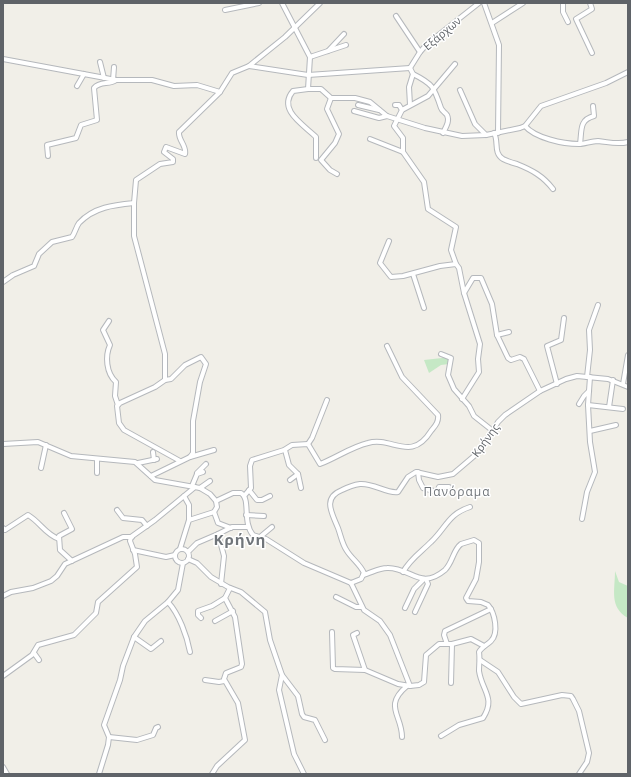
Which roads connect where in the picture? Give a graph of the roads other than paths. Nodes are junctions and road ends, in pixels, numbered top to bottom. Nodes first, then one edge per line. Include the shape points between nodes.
1 (259, 3) edge
2 (282, 3) edge
3 (320, 3) edge
4 (479, 3) edge
5 (484, 3) edge
6 (563, 3) edge
7 (590, 3) edge
8 (521, 4) edge
9 (225, 10) dead end
10 (396, 16) dead end
11 (568, 22) dead end
12 (492, 23) junction
13 (294, 29) junction
14 (344, 34) dead end
15 (346, 45) dead end
16 (328, 51) junction
17 (420, 52) junction
18 (592, 53) dead end
19 (310, 57) junction
20 (3, 59) edge
21 (100, 62) dead end
22 (455, 64) dead end
23 (249, 66) junction
24 (114, 67) dead end
25 (410, 68) junction
26 (628, 72) edge
27 (84, 74) junction
28 (413, 74) junction
29 (308, 75) junction
30 (104, 78) junction
31 (114, 80) junction
32 (77, 86) dead end
33 (308, 89) junction
34 (435, 89) junction
35 (460, 90) dead end
36 (220, 92) junction
37 (331, 98) junction
38 (358, 105) dead end
39 (395, 105) dead end
40 (410, 105) junction
41 (593, 106) dead end
42 (382, 110) junction
43 (402, 110) junction
44 (354, 111) dead end
45 (387, 116) junction
46 (399, 119) junction
47 (525, 126) junction
48 (443, 133) junction
49 (496, 133) junction
50 (486, 134) junction
51 (370, 139) dead end
52 (628, 142) edge
53 (580, 144) junction
54 (403, 152) junction
55 (48, 156) dead end
56 (316, 158) dead end
57 (337, 174) dead end
58 (552, 189) dead end
59 (134, 203) junction
60 (389, 241) dead end
61 (456, 264) junction
62 (413, 274) junction
63 (3, 282) edge
64 (464, 293) junction
65 (598, 304) dead end
66 (424, 308) dead end
67 (564, 318) dead end
68 (109, 321) dead end
69 (509, 332) dead end
70 (497, 335) junction
71 (387, 346) dead end
72 (441, 354) dead end
73 (628, 355) edge
74 (588, 377) junction
75 (165, 380) junction
76 (612, 380) junction
77 (557, 384) junction
78 (623, 384) junction
79 (628, 387) edge
80 (540, 391) junction
81 (589, 391) junction
82 (462, 399) junction
83 (327, 400) dead end
84 (579, 404) dead end
85 (118, 405) junction
86 (588, 405) junction
87 (608, 407) junction
88 (623, 409) dead end
89 (616, 425) dead end
90 (493, 431) junction
91 (590, 431) junction
92 (3, 444) edge
93 (308, 444) junction
94 (46, 445) junction
95 (214, 450) dead end
96 (285, 450) junction
97 (152, 452) dead end
98 (187, 458) junction
99 (97, 459) junction
100 (180, 461) junction
101 (137, 463) junction
102 (206, 464) dead end
103 (42, 468) dead end
104 (203, 472) dead end
105 (418, 472) junction
106 (97, 473) dead end
107 (197, 474) junction
108 (298, 474) junction
109 (150, 476) junction
110 (290, 480) dead end
111 (210, 481) dead end
112 (196, 487) junction
113 (301, 488) dead end
114 (449, 489) dead end
115 (249, 490) junction
116 (184, 496) junction
117 (244, 496) junction
118 (270, 496) dead end
119 (216, 501) junction
120 (470, 507) dead end
121 (116, 510) dead end
122 (214, 512) junction
123 (64, 513) dead end
124 (246, 515) junction
125 (264, 516) dead end
126 (582, 519) dead end
127 (189, 520) junction
128 (147, 526) junction
129 (272, 526) dead end
130 (248, 527) junction
131 (3, 528) edge
132 (231, 528) junction
133 (218, 534) junction
134 (132, 537) junction
135 (260, 537) junction
136 (59, 539) junction
137 (180, 549) junction
138 (133, 550) junction
139 (188, 552) junction
140 (175, 555) junction
141 (188, 559) junction
142 (72, 561) junction
143 (183, 562) junction
144 (403, 572) junction
145 (364, 575) junction
146 (425, 579) junction
147 (351, 583) junction
148 (221, 584) junction
149 (230, 588) junction
150 (3, 590) edge
151 (5, 595) edge
152 (225, 598) junction
153 (336, 598) dead end
154 (168, 602) junction
155 (362, 607) junction
156 (405, 608) dead end
157 (491, 609) junction
158 (233, 612) junction
159 (415, 612) dead end
160 (201, 618) dead end
161 (215, 621) dead end
162 (332, 632) dead end
163 (357, 633) dead end
164 (134, 637) junction
165 (161, 641) dead end
166 (446, 644) junction
167 (452, 644) junction
168 (484, 646) junction
169 (190, 652) dead end
170 (34, 654) junction
171 (40, 660) dead end
172 (480, 660) junction
173 (365, 670) junction
174 (282, 675) junction
175 (3, 676) edge
176 (205, 680) dead end
177 (224, 681) junction
178 (451, 683) dead end
179 (408, 686) junction
180 (158, 727) dead end
181 (109, 736) junction
182 (442, 736) dead end
183 (402, 737) dead end
184 (325, 740) dead end
185 (3, 767) edge
186 (7, 774) edge
187 (99, 774) edge
188 (212, 774) edge
189 (304, 774) edge
190 (580, 774) edge

1 - 9 street
2 - 13 street
3 - 13 street
4 - 17 street, Εξάρχων
5 - 12 street
6 - 11 street via 563,12
7 - 18 street via 592,9 576,19
8 - 12 street
10 - 17 street
12 - 49 street via 500,56
13 - 19 street
13 - 23 street
14 - 16 street
15 - 16 street
16 - 19 street
17 - 25 street, Εξάρχων
19 - 29 street
20 - 27 street
21 - 30 street
22 - 34 street
23 - 29 street
23 - 36 street via 232,73
24 - 31 street
25 - 28 street
25 - 29 street
26 - 47 street via 606,83 541,106
27 - 30 street
27 - 32 street
28 - 34 street via 429,82
28 - 40 street via 409,87
29 - 33 street
30 - 31 street
31 - 36 street via 152,80 174,86 197,85
31 - 55 street via 112,83 100,84 94,88 97,120 81,125 76,138 48,145
33 - 37 street via 321,89
33 - 56 street via 293,91 288,105 295,118 316,137
34 - 40 street via 420,102
34 - 48 street via 441,110 447,115 448,121
35 - 50 street via 476,124
36 - 59 street via 179,132 185,154 166,147 164,151 173,162 160,164 136,180
37 - 42 street via 364,100
37 - 57 street via 327,109 339,134 321,160
38 - 42 street
39 - 43 street via 399,105
40 - 43 street
41 - 53 street via 594,116 586,118 583,122
42 - 45 street
43 - 46 street
44 - 45 street via 379,118
45 - 46 street
46 - 48 street
46 - 54 street via 394,126 403,138
47 - 49 street
47 - 53 street via 534,134
48 - 50 street via 462,136
49 - 50 street
49 - 58 street via 497,150 502,159 531,169 545,178
51 - 54 street
52 - 53 street via 619,144 596,141
54 - 61 street via 424,182 428,209 456,227 451,250
59 - 63 street via 106,206 90,215 78,224 71,238 53,242 39,254 34,266
59 - 75 street via 134,236 165,354
60 - 62 street via 380,260 382,267 393,278
61 - 62 street via 434,267
61 - 64 street
62 - 66 street
64 - 70 street via 473,278 481,278 492,304
64 - 82 street via 480,344 479,372
65 - 74 street via 589,330
67 - 77 street via 561,340 547,346
68 - 85 street via 103,330 110,345 108,368 116,382 115,396
69 - 70 street
70 - 80 street via 508,359 524,359
71 - 93 street via 402,377 438,414 437,424 428,437 413,447 369,442 320,464
72 - 82 street via 451,358 449,379 456,394
73 - 78 street
74 - 76 street, Κρήνης
74 - 77 street, Κρήνης via 574,376
74 - 81 street
75 - 85 street via 155,388
75 - 98 street via 172,379 185,365 200,357 206,364 193,421 193,451
76 - 78 street, Κρήνης
76 - 87 street
77 - 80 street, Κρήνης
78 - 79 street, Κρήνης
80 - 90 street, Κρήνης via 502,417
81 - 84 street
81 - 86 street
82 - 90 street via 474,416
83 - 93 street
85 - 100 street via 119,423 124,430
86 - 87 street
86 - 91 street
87 - 88 street
89 - 91 street
90 - 105 street, Κρήνης via 480,451 454,474 438,477
91 - 126 street via 595,472 587,492
92 - 94 street via 33,442
93 - 96 street via 292,446
94 - 99 street via 71,456
94 - 103 street
95 - 98 street
96 - 108 street via 289,464
96 - 115 street via 252,460
97 - 101 street via 155,460
98 - 100 street
99 - 101 street
99 - 106 street
100 - 109 street
101 - 109 street
102 - 107 street
104 - 107 street
105 - 114 street via 423,488 437,492
105 - 145 street via 408,477 398,492 358,484 332,496 331,511 342,543 361,567
107 - 112 street
108 - 110 street
108 - 113 street
109 - 112 street via 156,481
111 - 112 street
112 - 116 street
112 - 119 street via 210,494
115 - 117 street
115 - 118 street via 257,500
116 - 127 street via 189,505
116 - 128 street
117 - 119 street via 235,492
117 - 124 street
119 - 122 street via 217,507
120 - 144 street via 456,513 447,521 435,538 413,557
121 - 128 street via 124,518 142,520
122 - 127 street
122 - 132 street via 219,523
123 - 136 street via 72,529 59,536
124 - 125 street
124 - 130 street
127 - 137 street
128 - 134 street
129 - 135 street
130 - 132 street
130 - 135 street via 253,535
131 - 136 street via 5,530 28,515 49,534
132 - 133 street
133 - 139 street via 197,543
133 - 148 street via 224,556
134 - 138 street via 130,541
134 - 142 street via 123,538
135 - 147 street via 300,562
136 - 142 street via 60,550
137 - 139 street
137 - 140 street
138 - 140 street via 166,557
138 - 170 street via 136,568 98,602 94,616 74,635 38,645
139 - 141 street
140 - 143 street via 177,561
141 - 143 street
141 - 148 street via 197,563
142 - 151 street via 64,565 51,581
143 - 154 street via 179,588
144 - 145 street via 386,568
144 - 146 street
145 - 147 street via 360,580
146 - 156 street via 414,589
146 - 157 street via 436,576 446,568 459,545 476,540 480,546 478,571 466,598 468,601 485,603
146 - 159 street via 428,584
147 - 155 street
148 - 149 street
149 - 152 street
149 - 174 street via 241,592 264,611 270,640
150 - 151 street
152 - 158 street
152 - 160 street via 198,611
153 - 155 street via 356,608
154 - 164 street via 145,621
154 - 169 street via 178,619
155 - 179 street via 381,622 390,635
157 - 166 street via 445,631
157 - 168 street via 495,635
158 - 161 street
158 - 177 street via 242,666 226,673
162 - 173 street via 333,668
163 - 173 street via 353,635
164 - 165 street via 151,649
164 - 181 street via 104,725
166 - 167 street
166 - 179 street via 440,643 429,651 425,659 424,682
167 - 168 street via 471,639
167 - 178 street
168 - 172 street via 480,650
170 - 171 street
170 - 175 street
172 - 182 street via 480,672 488,698 487,712 483,718 459,725
172 - 190 street via 498,672 521,704 562,695 573,699 579,711 589,753
173 - 179 street
174 - 184 street via 298,696 302,714 315,720
174 - 189 street via 279,690 294,754
176 - 177 street
177 - 188 street via 238,703 245,740
179 - 183 street via 399,693 394,705
180 - 181 street via 153,735 140,739
181 - 187 street
185 - 186 street

